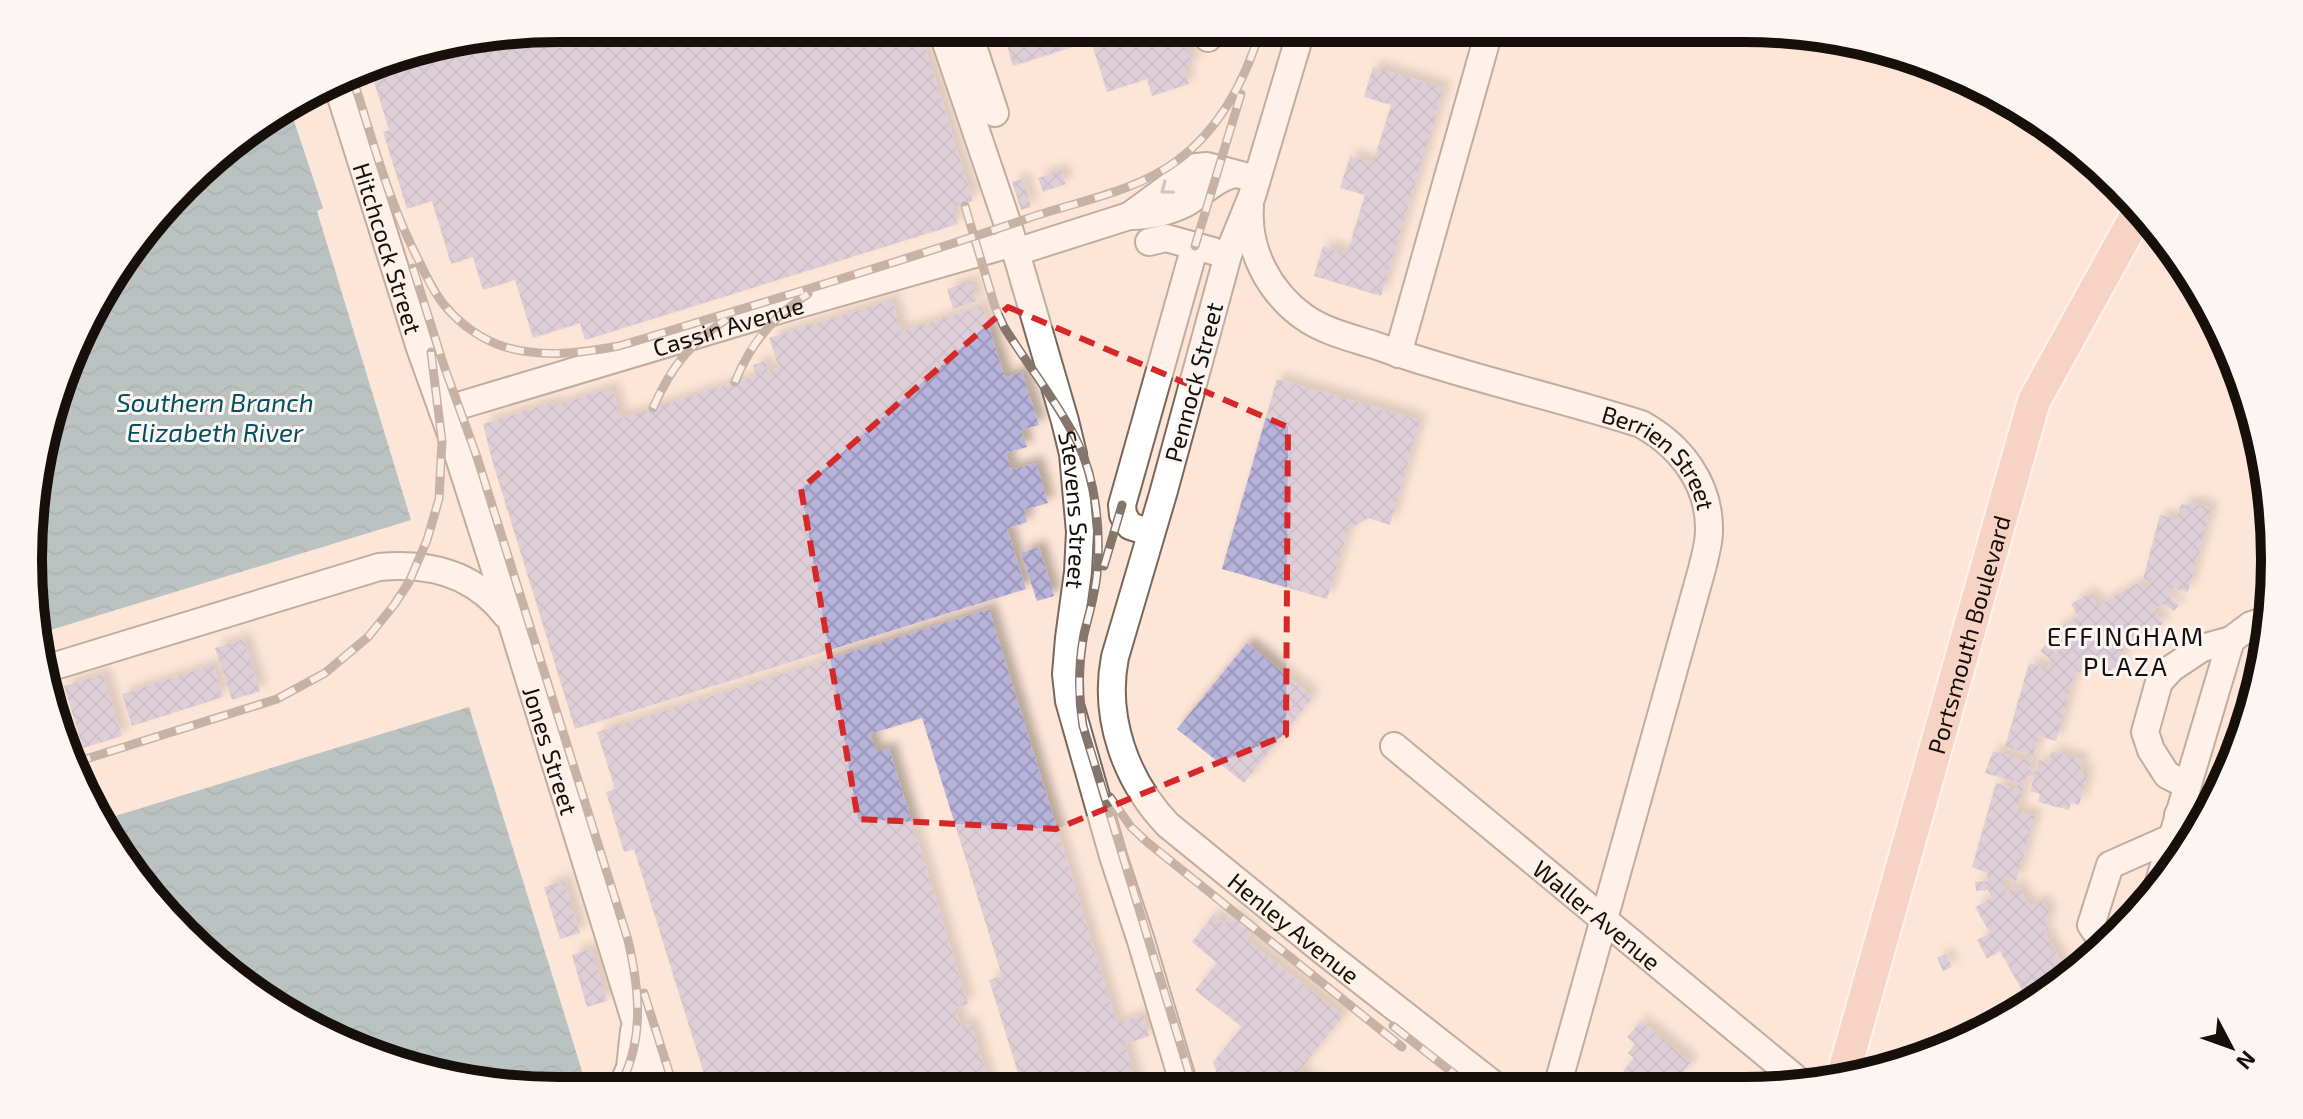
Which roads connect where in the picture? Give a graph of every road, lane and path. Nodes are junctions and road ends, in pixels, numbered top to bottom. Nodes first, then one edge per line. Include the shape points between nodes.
1 (946, 42) edge
2 (972, 42) edge
3 (1297, 42) edge
4 (1486, 42) edge
5 (339, 91) edge
6 (995, 113) dead end
7 (1248, 183) junction
8 (2134, 219) edge
9 (1149, 242) dead end
10 (1195, 246) junction
11 (1015, 248) junction
12 (1228, 255) junction
13 (1398, 354) junction
14 (443, 412) junction
15 (1151, 533) junction
16 (2257, 623) edge
17 (512, 627) junction
18 (2231, 640) junction
19 (54, 666) edge
20 (1119, 741) joint
21 (1394, 746) dead end
22 (2187, 785) junction
23 (2181, 829) edge
24 (1603, 919) junction
25 (2098, 936) edge
26 (626, 992) junction
27 (1846, 1067) edge
28 (1791, 1075) edge
29 (626, 1077) edge
30 (653, 1077) edge
31 (1181, 1077) edge
32 (1484, 1077) edge
33 (1560, 1077) edge

1 - 11 street, Stevens Street
2 - 6 street
3 - 7 street, Pennock Street
4 - 13 street
5 - 14 street, Hitchcock Street
7 - 11 street, Cassin Avenue via 1207,166 1196,167 1129,216
7 - 12 street, Pennock Street
7 - 13 street, Berrien Street via 1255,251 1286,303 1320,326
8 - 27 main road, Portsmouth Boulevard via 2034,401
9 - 10 street via 1166,238
10 - 12 street
10 - 15 street via 1122,505 1130,526
11 - 14 street, Cassin Avenue via 789,307
11 - 31 street, Stevens Street via 1065,421 1078,490 1078,572 1066,674 1069,701
12 - 15 street, Pennock Street
13 - 24 street, Berrien Street via 1641,424 1677,450 1701,489 1708,511 1707,546
14 - 17 street, Jones Street
15 - 20 street, Pennock Street via 1111,675
16 - 18 street
17 - 19 street via 500,608 469,582 440,570 395,565
17 - 26 street, Jones Street
18 - 22 street
18 - 22 street via 2202,648 2159,682 2145,732 2167,775
20 - 32 street, Henley Avenue via 1132,774 1168,825
21 - 24 street, Waller Avenue
22 - 23 street
23 - 25 street via 2110,865 2091,925
24 - 28 street, Waller Avenue
24 - 33 street, Berrien Street
26 - 29 street via 634,1039
26 - 30 street, Jones Street

